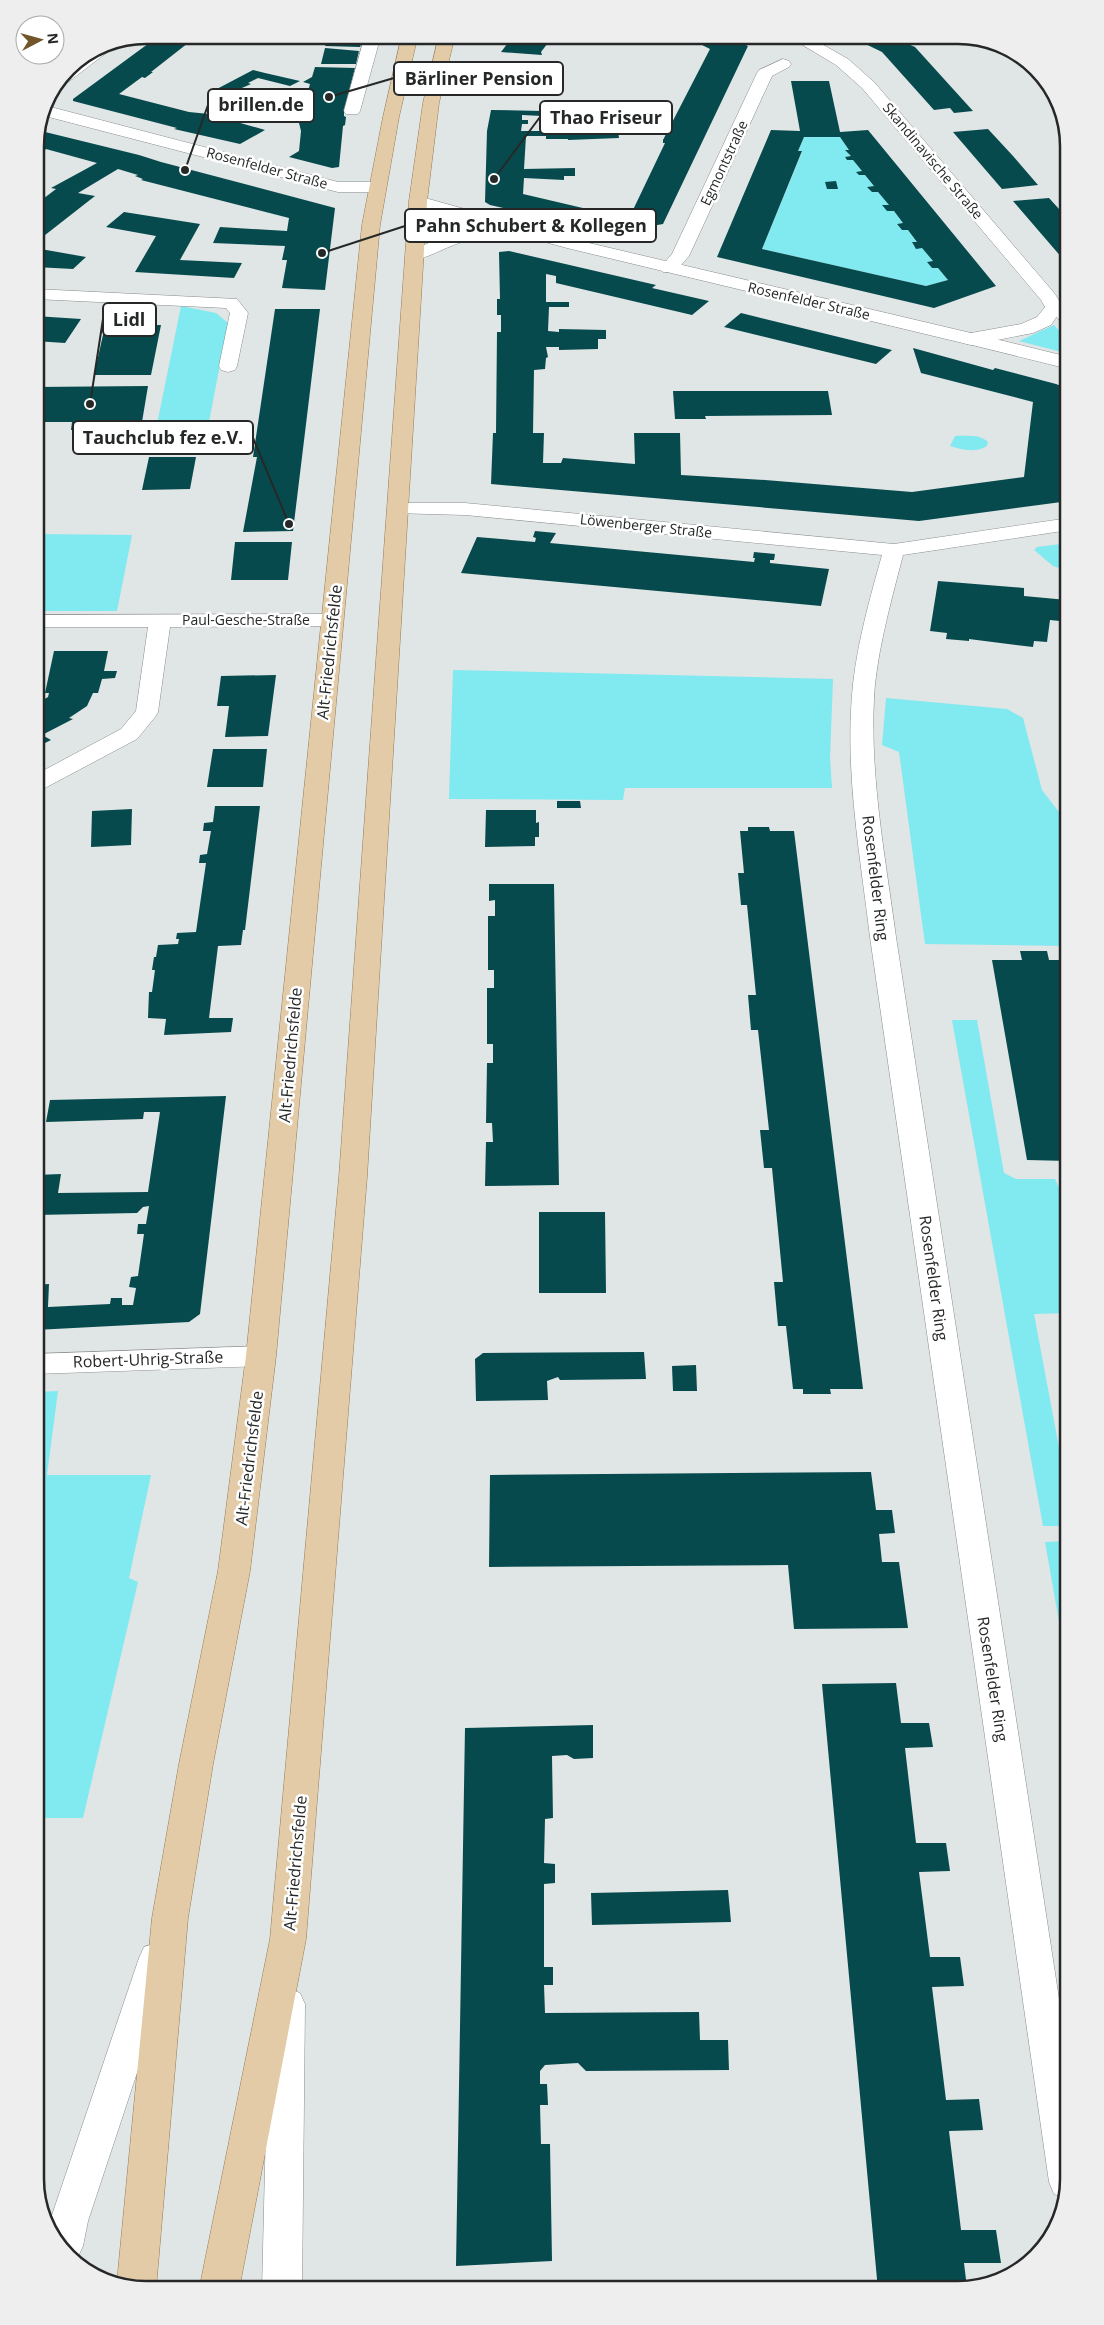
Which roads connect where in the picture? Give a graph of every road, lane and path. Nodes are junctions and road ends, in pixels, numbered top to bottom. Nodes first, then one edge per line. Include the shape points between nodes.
1 (371, 44) edge
2 (408, 44) edge
3 (446, 44) edge
4 (810, 44) edge
5 (783, 64) dead end
6 (352, 111) dead end
7 (49, 112) edge
8 (378, 187) junction
9 (418, 201) junction
10 (549, 238) junction
11 (414, 255) junction
12 (669, 268) junction
13 (44, 294) edge
14 (1060, 310) edge
15 (1060, 313) edge
16 (971, 339) junction
17 (1060, 361) edge
18 (228, 366) dead end
19 (398, 509) junction
20 (1060, 525) edge
21 (894, 550) junction
22 (332, 620) junction
23 (44, 621) edge
24 (160, 621) junction
25 (44, 779) edge
26 (261, 1356) junction
27 (44, 1364) edge
28 (170, 1918) junction
29 (288, 1938) junction
30 (1060, 2129) edge
31 (64, 2240) edge
32 (137, 2281) edge
33 (221, 2281) edge
34 (282, 2281) edge

1 - 6 street
2 - 8 main road, Alt-Friedrichsfelde
3 - 9 main road, Alt-Friedrichsfelde via 431,103
4 - 14 street, Skandinavische Straße via 842,62 868,85
5 - 12 street, Egmontstraße via 765,73 680,256
7 - 8 street, Rosenfelder Straße via 338,187
8 - 22 main road, Alt-Friedrichsfelde via 371,225
9 - 10 street, Rosenfelder Straße
9 - 11 main road, Alt-Friedrichsfelde
10 - 11 street, Rosenfelder Straße via 488,231 459,236
10 - 12 street, Rosenfelder Straße
11 - 19 main road, Alt-Friedrichsfelde
12 - 16 street, Rosenfelder Straße
13 - 18 street via 230,303 239,313
15 - 16 street, Skandinavische Straße via 1026,329
16 - 17 street, Rosenfelder Straße
19 - 21 street, Löwenberger Straße via 465,509
19 - 29 main road, Alt-Friedrichsfelde via 351,1197
20 - 21 street
21 - 30 street, Rosenfelder Ring via 870,640 864,686 863,749 867,811
22 - 24 street, Paul-Gesche-Straße
22 - 26 main road, Alt-Friedrichsfelde
23 - 24 street, Paul-Gesche-Straße
24 - 25 street, Paul-Gesche-Straße via 147,712 129,734
26 - 27 street, Robert-Uhrig-Straße
26 - 28 main road, Alt-Friedrichsfelde via 234,1571
28 - 31 street, Alt-Friedrichsfelde
28 - 32 main road, Alt-Friedrichsfelde
29 - 33 main road, Alt-Friedrichsfelde
29 - 34 street, Alt-Friedrichsfelde

